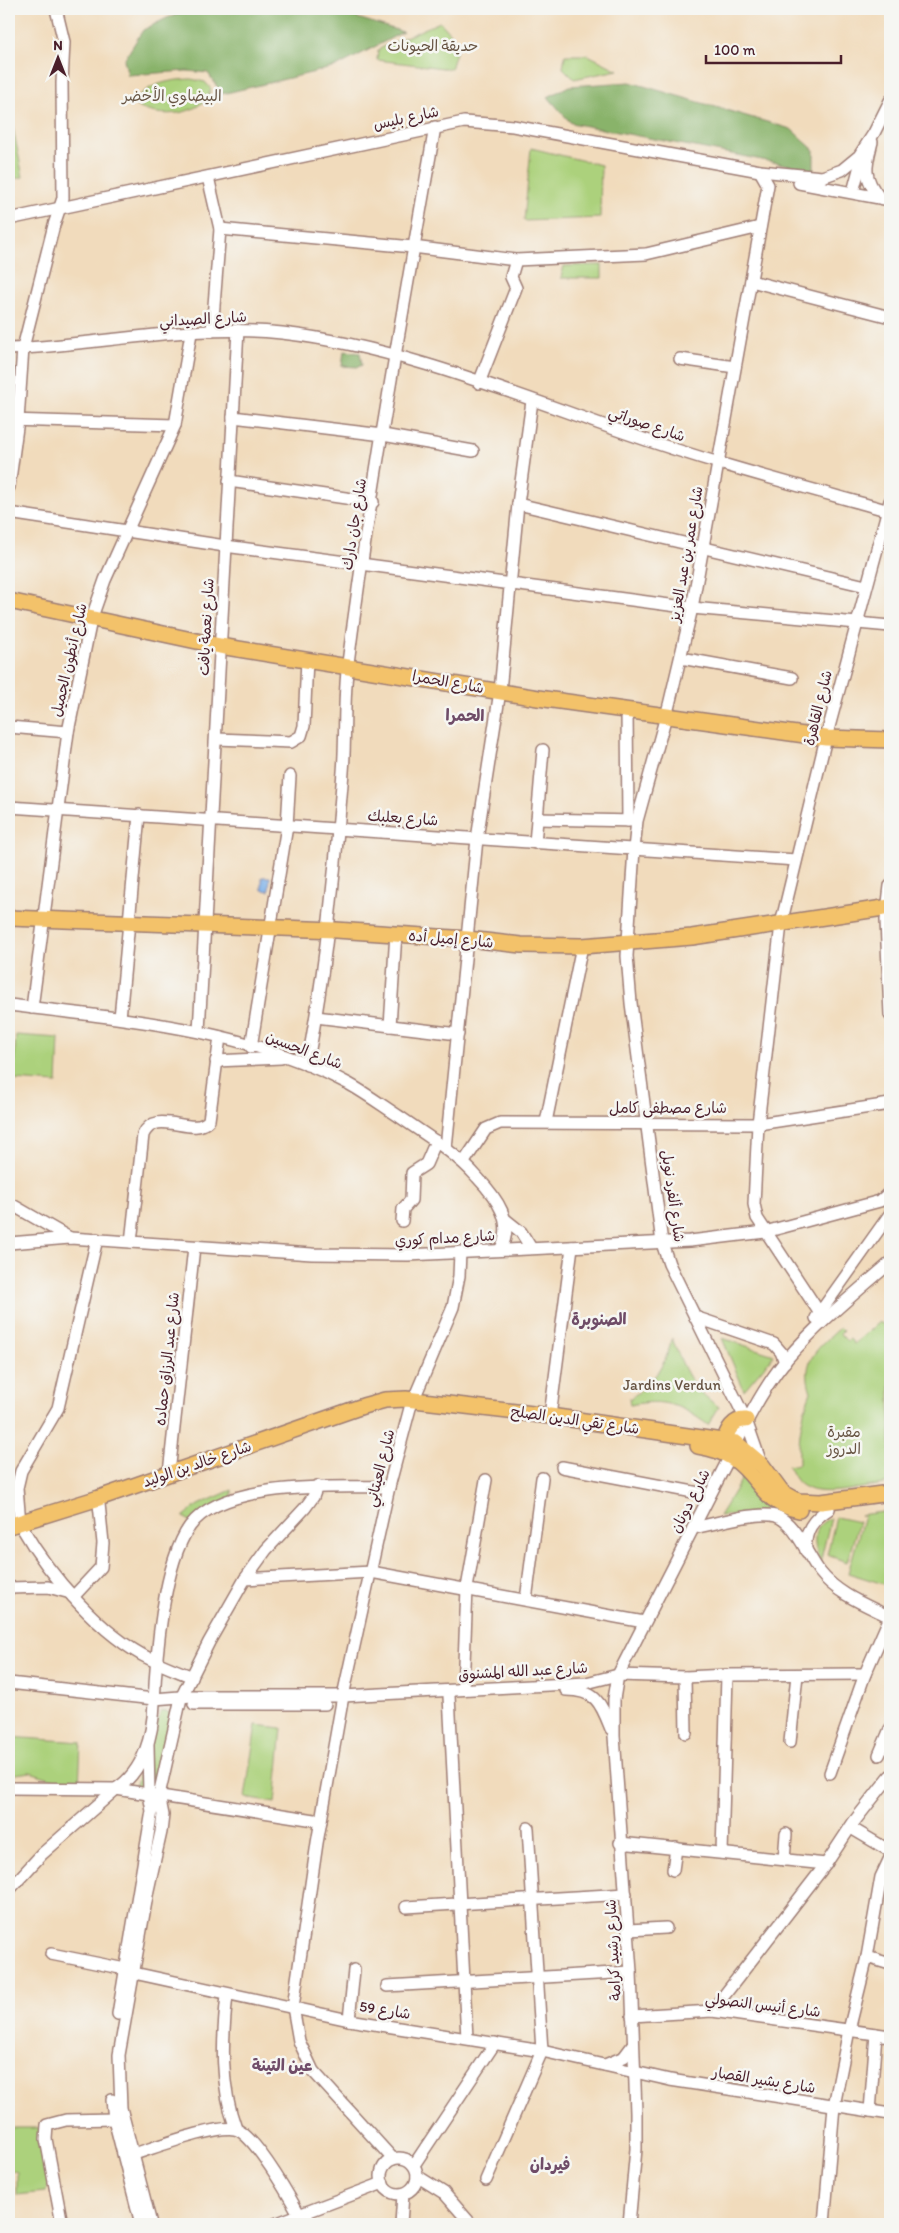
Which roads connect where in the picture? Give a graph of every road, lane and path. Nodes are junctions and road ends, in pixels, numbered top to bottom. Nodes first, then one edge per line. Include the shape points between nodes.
1 (56, 9) edge
2 (890, 102) edge
3 (434, 127) junction
4 (874, 132) junction
5 (864, 149) junction
6 (760, 171) junction
7 (833, 174) junction
8 (208, 177) junction
9 (768, 185) junction
10 (834, 188) junction
11 (853, 192) junction
12 (878, 197) junction
13 (890, 200) edge
14 (61, 207) junction
15 (9, 219) edge
16 (760, 227) junction
17 (220, 229) junction
18 (412, 247) junction
19 (516, 260) junction
20 (751, 281) junction
21 (890, 316) edge
22 (238, 330) junction
23 (212, 332) junction
24 (191, 333) junction
25 (23, 348) junction
26 (9, 349) edge
27 (397, 355) junction
28 (680, 359) dead end
29 (735, 367) junction
30 (479, 383) junction
31 (532, 401) junction
32 (233, 417) junction
33 (13, 420) edge
34 (175, 425) junction
35 (383, 435) junction
36 (473, 451) dead end
37 (717, 464) junction
38 (229, 481) junction
39 (9, 487) edge
40 (373, 502) junction
41 (518, 504) junction
42 (890, 508) edge
43 (9, 513) edge
44 (127, 531) junction
45 (225, 546) junction
46 (703, 548) junction
47 (363, 563) junction
48 (511, 584) junction
49 (866, 586) junction
50 (9, 601) edge
51 (692, 608) junction
52 (91, 620) junction
53 (856, 623) junction
54 (890, 626) edge
55 (220, 646) junction
56 (681, 658) junction
57 (307, 659) junction
58 (347, 665) junction
59 (792, 678) dead end
60 (500, 691) junction
61 (627, 710) junction
62 (667, 715) junction
63 (9, 727) edge
64 (68, 732) junction
65 (826, 738) junction
66 (216, 739) junction
67 (890, 740) edge
68 (543, 750) dead end
69 (290, 776) dead end
70 (9, 807) edge
71 (56, 810) junction
72 (139, 815) junction
73 (538, 819) junction
74 (210, 820) junction
75 (632, 821) junction
76 (287, 826) junction
77 (338, 828) junction
78 (477, 838) junction
79 (536, 843) junction
80 (634, 849) junction
81 (796, 860) junction
82 (890, 886) edge
83 (888, 907) edge
84 (9, 918) edge
85 (43, 919) junction
86 (128, 923) junction
87 (781, 924) junction
88 (206, 926) junction
89 (269, 928) junction
90 (328, 930) junction
91 (396, 934) junction
92 (468, 939) junction
93 (627, 942) junction
94 (582, 946) junction
95 (9, 1005) edge
96 (32, 1008) junction
97 (890, 1016) edge
98 (316, 1017) junction
99 (120, 1018) junction
100 (390, 1026) junction
101 (199, 1031) junction
102 (458, 1034) junction
103 (220, 1037) junction
104 (251, 1047) junction
105 (288, 1058) junction
106 (216, 1062) junction
107 (307, 1065) junction
108 (890, 1104) edge
109 (546, 1122) junction
110 (648, 1124) junction
111 (758, 1124) junction
112 (436, 1141) junction
113 (446, 1148) junction
114 (464, 1162) junction
115 (890, 1192) edge
116 (880, 1201) junction
117 (9, 1203) edge
118 (890, 1207) edge
119 (890, 1214) edge
120 (506, 1220) junction
121 (402, 1222) dead end
122 (765, 1232) junction
123 (70, 1238) junction
124 (97, 1239) junction
125 (131, 1242) junction
126 (9, 1243) edge
127 (662, 1243) junction
128 (572, 1246) junction
129 (194, 1247) junction
130 (531, 1248) junction
131 (500, 1250) junction
132 (460, 1252) junction
133 (890, 1263) edge
134 (819, 1312) junction
135 (695, 1316) junction
136 (798, 1348) junction
137 (785, 1362) junction
138 (412, 1403) junction
139 (550, 1416) junction
140 (746, 1420) junction
141 (727, 1452) junction
142 (762, 1464) junction
143 (562, 1467) dead end
144 (169, 1474) junction
145 (542, 1478) dead end
146 (486, 1480) dead end
147 (317, 1486) junction
148 (389, 1487) junction
149 (890, 1493) edge
150 (710, 1495) junction
151 (890, 1501) edge
152 (99, 1504) junction
153 (829, 1509) junction
154 (14, 1525) edge
155 (693, 1528) junction
156 (806, 1551) junction
157 (371, 1572) junction
158 (244, 1578) junction
159 (9, 1588) edge
160 (467, 1588) junction
161 (70, 1594) junction
162 (526, 1600) junction
163 (890, 1617) edge
164 (644, 1622) junction
165 (155, 1661) junction
166 (865, 1674) junction
167 (618, 1675) junction
168 (727, 1675) junction
169 (797, 1675) junction
170 (192, 1677) junction
171 (685, 1678) junction
172 (9, 1683) edge
173 (463, 1689) junction
174 (449, 1696) junction
175 (181, 1698) junction
176 (154, 1699) junction
177 (342, 1700) junction
178 (890, 1730) edge
179 (686, 1733) dead end
180 (614, 1736) junction
181 (790, 1742) dead end
182 (148, 1745) junction
183 (878, 1755) dead end
184 (830, 1773) dead end
185 (888, 1781) edge
186 (9, 1788) edge
187 (116, 1789) junction
188 (154, 1794) junction
189 (321, 1821) junction
190 (528, 1828) dead end
191 (851, 1828) junction
192 (786, 1834) dead end
193 (620, 1842) junction
194 (676, 1848) junction
195 (890, 1851) edge
196 (722, 1853) junction
197 (890, 1858) edge
198 (784, 1860) junction
199 (826, 1864) junction
200 (673, 1870) dead end
201 (9, 1890) edge
202 (626, 1894) junction
203 (533, 1900) junction
204 (460, 1904) junction
205 (406, 1907) dead end
206 (666, 1928) dead end
207 (628, 1930) junction
208 (51, 1954) dead end
209 (867, 1957) junction
210 (890, 1964) edge
211 (354, 1970) dead end
212 (129, 1971) junction
213 (630, 1972) junction
214 (538, 1977) junction
215 (464, 1982) junction
216 (386, 1986) dead end
217 (227, 1995) junction
218 (293, 2007) junction
219 (712, 2011) junction
220 (632, 2016) junction
221 (349, 2020) junction
222 (849, 2030) junction
223 (876, 2034) junction
224 (890, 2036) edge
225 (467, 2038) junction
226 (494, 2043) junction
227 (633, 2045) junction
228 (542, 2051) junction
229 (603, 2065) junction
230 (634, 2072) junction
231 (834, 2106) junction
232 (870, 2111) junction
233 (890, 2114) edge
234 (114, 2119) junction
235 (236, 2130) junction
236 (131, 2155) junction
237 (393, 2159) junction
238 (416, 2171) junction
239 (486, 2180) dead end
240 (383, 2183) junction
241 (403, 2194) junction
242 (299, 2214) junction
243 (62, 2224) edge
244 (141, 2224) edge
245 (151, 2224) edge
246 (275, 2224) edge
247 (401, 2224) edge
248 (471, 2224) edge
249 (629, 2224) edge
250 (824, 2224) edge

1 - 14 street via 64,42 64,198
2 - 4 street
3 - 6 street, شارع بليس via 464,122 495,124
3 - 8 street, شارع بليس
3 - 18 street, شارع جان دارك
4 - 5 street
4 - 12 street via 866,171 868,182
5 - 7 street via 851,163
5 - 11 street
6 - 7 street, شارع بليس via 813,177
6 - 9 street
7 - 10 street
8 - 14 street, شارع بليس
8 - 17 street
9 - 10 street via 779,180
9 - 16 street, شارع عمر بن عبد العزيز
10 - 11 street
11 - 12 street
12 - 13 street
14 - 15 street, شارع بليس
14 - 25 street
16 - 19 street via 646,254
16 - 20 street, شارع عمر بن عبد العزيز
17 - 18 street
17 - 23 street
18 - 19 street
18 - 27 street, شارع جان دارك
19 - 30 street via 511,277 516,288
20 - 21 street
20 - 29 street, شارع عمر بن عبد العزيز
22 - 23 street, شارع الصيداني
22 - 27 street, شارع الصيداني via 309,338
22 - 32 street, شارع نعمة يافت
23 - 24 street, شارع الصيداني
24 - 25 street, شارع الصيداني
24 - 34 street, شارع أنطون الجميل
25 - 26 street, شارع الصيداني
25 - 33 street
27 - 30 street, شارع صوراتي
27 - 35 street, شارع جان دارك
28 - 29 street
29 - 37 street, شارع عمر بن عبد العزيز
30 - 31 street, شارع صوراتي
31 - 37 street, شارع صوراتي
31 - 41 street
32 - 35 street
32 - 38 street, شارع نعمة يافت
33 - 34 street
33 - 39 street
34 - 44 street, شارع أنطون الجميل
35 - 36 street
35 - 40 street, شارع جان دارك
37 - 42 street, شارع صوراتي
37 - 46 street, شارع عمر بن عبد العزيز
38 - 40 street
38 - 45 street, شارع نعمة يافت
40 - 47 street, شارع جان دارك
41 - 46 street
41 - 48 street
42 - 49 street, شارع القاهرة
43 - 44 street
44 - 45 street
44 - 52 street, شارع أنطون الجميل
45 - 47 street
45 - 55 street, شارع نعمة يافت
46 - 49 street
46 - 51 street, شارع عمر بن عبد العزيز
47 - 48 street
47 - 58 street, شارع جان دارك
48 - 51 street
48 - 60 street
49 - 53 street, شارع القاهرة
50 - 52 main road, شارع الحمرا
51 - 53 street
51 - 56 street, شارع عمر بن عبد العزيز
52 - 55 main road, شارع الحمرا
52 - 64 street, شارع أنطون الجميل
53 - 54 street
53 - 65 street, شارع القاهرة
55 - 57 main road, شارع الحمرا
55 - 66 street, شارع نعمة يافت
56 - 59 street
56 - 62 street, شارع عمر بن عبد العزيز
57 - 58 main road, شارع الحمرا
57 - 66 street via 301,736 291,742
58 - 60 main road, شارع الحمرا
58 - 77 street, شارع جان دارك
60 - 61 main road, شارع الحمرا
60 - 78 street
61 - 62 main road, شارع الحمرا
61 - 75 street
62 - 65 main road, شارع الحمرا
62 - 75 street, شارع عمر بن عبد العزيز
63 - 64 street
64 - 71 street, شارع أنطون الجميل
65 - 67 main road, شارع الحمرا
65 - 81 street, شارع القاهرة
66 - 74 street, شارع نعمة يافت
68 - 73 street
69 - 76 street
70 - 71 street, شارع بعلبك
71 - 72 street, شارع بعلبك
71 - 85 street, شارع أنطون الجميل
72 - 74 street, شارع بعلبك
72 - 86 street
73 - 75 street
73 - 79 street
74 - 76 street, شارع بعلبك
74 - 88 street, شارع نعمة يافت
75 - 80 street, شارع عمر بن عبد العزيز
76 - 77 street, شارع بعلبك
76 - 89 street
77 - 78 street, شارع بعلبك
77 - 90 street, شارع جان دارك
78 - 79 street, شارع بعلبك
78 - 92 street
79 - 80 street, شارع بعلبك
80 - 81 street, شارع بعلبك
80 - 93 street, شارع عمر بن عبد العزيز
81 - 87 street, شارع القاهرة
82 - 83 street
83 - 87 main road, شارع إميل أده
83 - 97 street
84 - 85 main road, شارع إميل أده
85 - 86 main road, شارع إميل أده
85 - 96 street, شارع أنطون الجميل
86 - 88 main road, شارع إميل أده
86 - 99 street
87 - 93 main road, شارع إميل أده via 692,937
87 - 111 street, شارع القاهرة
88 - 89 main road, شارع إميل أده
88 - 101 street, شارع نعمة يافت
89 - 90 main road, شارع إميل أده
89 - 104 street
90 - 91 main road, شارع إميل أده
90 - 98 street, شارع جان دارك
91 - 92 main road, شارع إميل أده
91 - 100 street
92 - 94 main road, شارع إميل أده via 521,945
92 - 102 street
93 - 94 main road, شارع إميل أده
93 - 110 street, شارع ألفرد نوبل via 631,1003
94 - 109 street
95 - 96 street, شارع الحسين
96 - 99 street, شارع الحسين
98 - 100 street
98 - 107 street, شارع جان دارك
99 - 101 street, شارع الحسين
100 - 102 street
101 - 103 street, شارع الحسين
102 - 113 street
103 - 104 street, شارع الحسين
103 - 106 street
104 - 105 street, شارع الحسين
105 - 106 street
105 - 107 street, شارع الحسين
106 - 125 street via 211,1115 206,1123 199,1126 160,1123 145,1129
107 - 112 street, شارع الحسين via 353,1087
108 - 111 street, شارع مصطفى كامل
109 - 110 street, شارع مصطفى كامل
109 - 114 street, شارع مصطفى كامل via 509,1122 491,1126 482,1133
110 - 111 street, شارع مصطفى كامل
110 - 127 street, شارع ألفرد نوبل
111 - 122 street, شارع القاهرة via 754,1204
112 - 113 street, شارع الحسين
112 - 121 street via 426,1164 412,1173 411,1202 403,1209
113 - 114 street, شارع الحسين
114 - 120 street, شارع الحسين via 493,1196
115 - 116 street, شارع مدام كوري
116 - 118 street
116 - 122 street, شارع مدام كوري
117 - 123 street
119 - 134 street
120 - 130 street, شارع الحسين via 521,1232
120 - 131 street via 506,1236
122 - 127 street, شارع مدام كوري
122 - 134 street, شارع القاهرة
123 - 124 street, شارع مدام كوري
123 - 126 street, شارع مدام كوري
124 - 125 street, شارع مدام كوري
124 - 154 street via 58,1408 21,1471
125 - 129 street, شارع مدام كوري
127 - 128 street, شارع مدام كوري
127 - 135 street, شارع ألفرد نوبل
128 - 130 street, شارع مدام كوري
128 - 139 street
129 - 132 street, شارع مدام كوري via 381,1256
129 - 144 street, شارع عبد الرزاق حماده
130 - 131 street, شارع مدام كوري
131 - 132 street, شارع مدام كوري
132 - 138 street, شارع العيتاني via 453,1307
133 - 136 street
134 - 136 street
135 - 137 street via 774,1344 782,1352
135 - 140 street, شارع ألفرد نوبل
136 - 137 street
137 - 140 street
138 - 139 main road, شارع تقي الدين الصلح
138 - 141 main road, شارع تقي الدين الصلح
138 - 144 main road, شارع خالد بن الوليد via 385,1400
138 - 148 street, شارع العيتاني
138 - 152 main road, شارع خالد بن الوليد via 368,1412
139 - 141 main road, شارع تقي الدين الصلح
140 - 141 main road via 738,1420 734,1424
140 - 142 street, شارع ألفرد نوبل
141 - 142 main road
141 - 150 street, شارع دونان
141 - 153 main road via 779,1504 801,1511
142 - 149 main road via 782,1492 798,1501 821,1502
143 - 150 street
144 - 154 main road, شارع خالد بن الوليد
145 - 162 street
146 - 160 street
147 - 148 street
147 - 158 street via 314,1497
147 - 165 street via 268,1490 245,1496 205,1512 190,1526 168,1585
148 - 157 street, شارع العيتاني
150 - 155 street, شارع دونان
151 - 153 main road
152 - 154 main road, شارع خالد بن الوليد
152 - 161 street via 101,1567
153 - 156 street via 809,1527
154 - 161 street
155 - 156 street via 756,1516 775,1516 789,1525
155 - 164 street, شارع دونان
156 - 163 street via 820,1573 832,1584
157 - 158 street
157 - 160 street
157 - 177 street, شارع العيتاني
158 - 170 street
159 - 161 street via 48,1588
160 - 162 street
160 - 173 street
161 - 165 street via 120,1640
162 - 164 street
163 - 166 street
164 - 167 street, شارع دونان
165 - 170 street
165 - 176 street
166 - 169 street, شارع عبد الله المشنوق
166 - 184 street
167 - 171 street, شارع عبد الله المشنوق
167 - 173 street, شارع عبد الله المشنوق via 586,1683
167 - 180 street, شارع رشيد كرامة
168 - 169 street, شارع عبد الله المشنوق
168 - 171 street, شارع عبد الله المشنوق
168 - 196 street
169 - 181 street
170 - 175 street
171 - 179 street
172 - 176 street, شارع عبد الله المشنوق
173 - 177 street, شارع عبد الله المشنوق
174 - 177 street, شارع عبد الله المشنوق
174 - 180 street, شارع عبد الله المشنوق via 553,1690 583,1692 601,1705
174 - 204 street
175 - 176 street, شارع عبد الله المشنوق
175 - 177 street, شارع عبد الله المشنوق
175 - 188 street
176 - 182 street
177 - 189 street, شارع العيتاني
178 - 183 street
180 - 193 street, شارع رشيد كرامة
182 - 187 street via 131,1778
182 - 188 street
185 - 191 street
186 - 187 street
187 - 188 street
187 - 201 street via 30,1865
188 - 189 street
188 - 212 street
189 - 218 street, شارع العيتاني
190 - 203 street
191 - 195 street
191 - 199 street
192 - 198 street
193 - 194 street
193 - 202 street, شارع رشيد كرامة
194 - 196 street
194 - 200 street
196 - 198 street
197 - 209 street via 881,1877
198 - 199 street
199 - 219 street
202 - 203 street
202 - 207 street, شارع رشيد كرامة
203 - 204 street
203 - 214 street
204 - 205 street
204 - 215 street
206 - 207 street
207 - 213 street, شارع رشيد كرامة
208 - 212 street, شارع 59
209 - 210 street
209 - 222 street
211 - 221 street
212 - 217 street, شارع 59
212 - 234 street via 112,2054
212 - 236 street via 119,2061 121,2108
213 - 214 street
213 - 220 street, شارع رشيد كرامة
214 - 215 street
214 - 228 street
215 - 216 street
215 - 225 street
217 - 218 street, شارع 59
217 - 235 street via 223,2029 224,2078
218 - 221 street, شارع 59
218 - 237 street, شارع العيتاني via 299,2040 313,2071
219 - 220 street, شارع أنيس النصولي
219 - 222 street, شارع أنيس النصولي
220 - 227 street, شارع رشيد كرامة
221 - 225 street, شارع 59
222 - 223 street, شارع أنيس النصولي
222 - 231 street
223 - 224 street, شارع أنيس النصولي
223 - 232 street
225 - 226 street, شارع 59
226 - 228 street, شارع 59
226 - 238 street
227 - 229 street via 624,2057
227 - 230 street, شارع رشيد كرامة
228 - 229 street, شارع 59
228 - 239 street
229 - 230 street, شارع 59
230 - 231 street, شارع بشير القصار
230 - 249 street, شارع رشيد كرامة via 636,2149
231 - 232 street, شارع بشير القصار
231 - 250 street
232 - 233 street, شارع بشير القصار
234 - 243 street via 66,2120 47,2126 46,2140
234 - 244 street
235 - 236 street via 216,2130
235 - 242 street via 244,2134 275,2173
236 - 245 street
237 - 238 street via 405,2159
237 - 240 street via 384,2166
238 - 241 street via 413,2188
238 - 248 street via 444,2193
240 - 241 street via 391,2192
240 - 242 street
241 - 247 street
242 - 246 street

